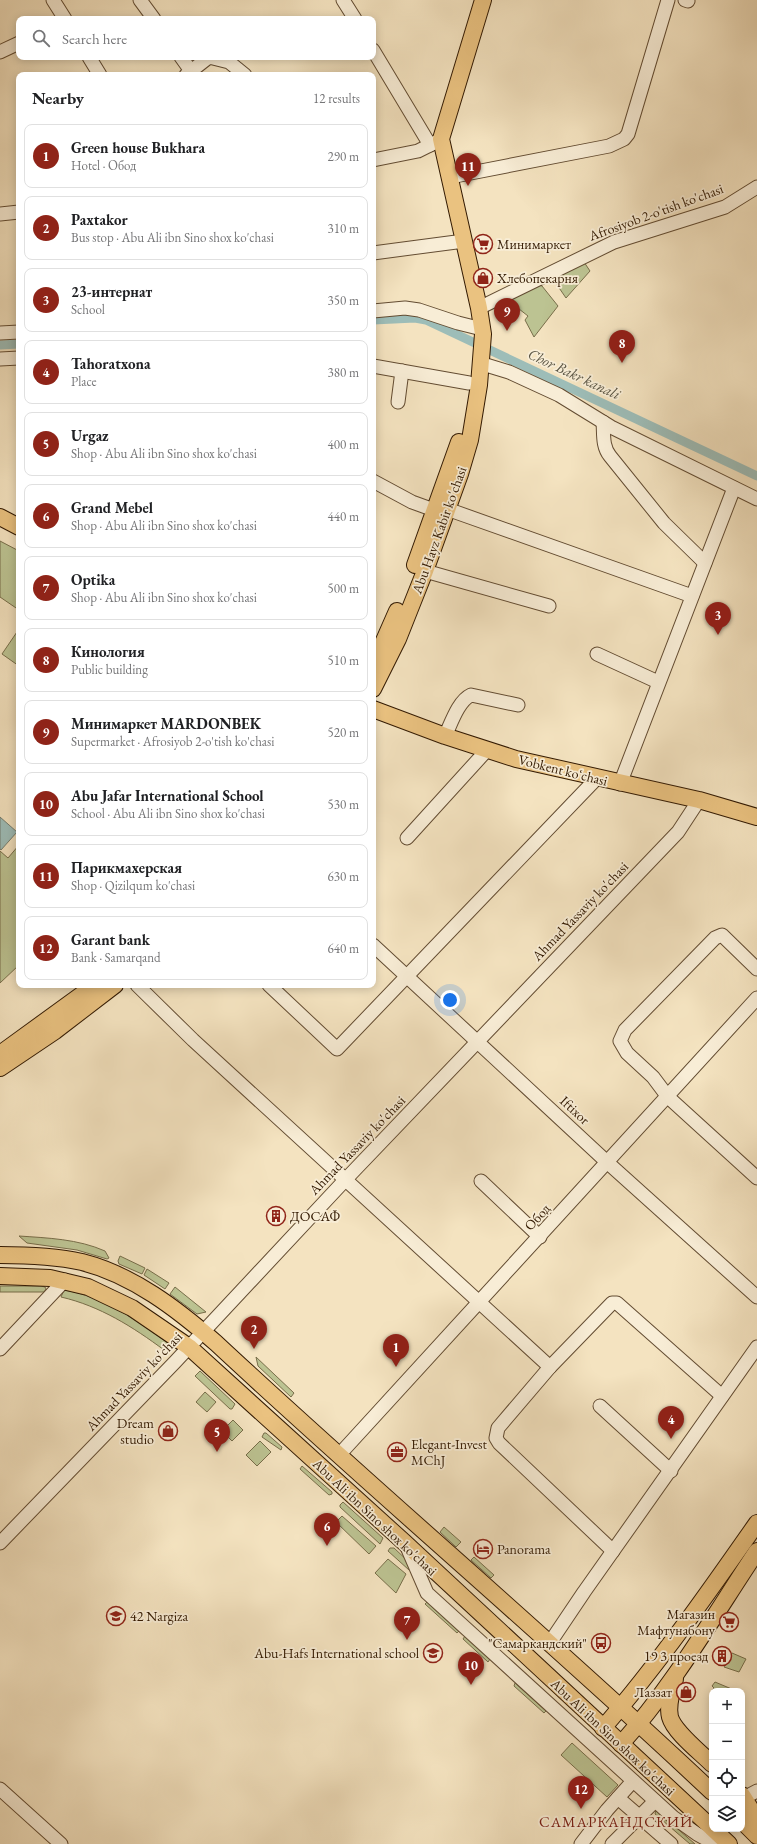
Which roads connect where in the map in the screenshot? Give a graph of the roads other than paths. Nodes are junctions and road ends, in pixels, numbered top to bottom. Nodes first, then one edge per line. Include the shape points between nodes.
1 (52, 0) edge
2 (140, 0) edge
3 (343, 0) edge
4 (483, 0) edge
5 (668, 0) edge
6 (61, 16) edge
7 (152, 16) edge
8 (353, 16) edge
9 (16, 44) edge
10 (0, 52) edge
11 (376, 54) edge
12 (91, 60) edge
13 (182, 60) edge
14 (205, 60) edge
15 (221, 60) edge
16 (98, 72) edge
17 (188, 72) edge
18 (189, 72) edge
19 (242, 72) edge
20 (436, 142) junction
21 (376, 159) edge
22 (450, 177) junction
23 (757, 187) edge
24 (16, 212) edge
25 (0, 214) edge
26 (464, 241) junction
27 (376, 253) edge
28 (479, 308) junction
29 (376, 311) edge
30 (479, 331) junction
31 (16, 332) edge
32 (0, 333) edge
33 (16, 358) edge
34 (0, 359) edge
35 (478, 364) junction
36 (376, 367) edge
37 (402, 371) junction
38 (469, 383) junction
39 (398, 402) dead end
40 (604, 422) junction
41 (376, 483) edge
42 (734, 488) junction
43 (757, 499) edge
44 (441, 510) junction
45 (0, 517) edge
46 (16, 525) edge
47 (705, 563) junction
48 (425, 570) junction
49 (692, 596) junction
50 (549, 606) dead end
51 (597, 654) dead end
52 (376, 659) edge
53 (658, 682) junction
54 (376, 683) edge
55 (518, 705) dead end
56 (376, 710) edge
57 (445, 736) junction
58 (487, 750) junction
59 (597, 778) junction
60 (620, 784) junction
61 (699, 800) junction
62 (757, 817) edge
63 (407, 838) dead end
64 (376, 948) edge
65 (757, 969) edge
66 (408, 976) junction
67 (91, 988) edge
68 (110, 988) edge
69 (141, 988) edge
70 (272, 988) edge
71 (757, 998) edge
72 (478, 1042) junction
73 (0, 1054) edge
74 (0, 1068) edge
75 (668, 1097) junction
76 (608, 1163) junction
77 (757, 1178) edge
78 (346, 1179) junction
79 (481, 1181) dead end
80 (540, 1237) junction
81 (0, 1255) edge
82 (0, 1276) edge
83 (64, 1280) junction
84 (757, 1297) edge
85 (479, 1303) junction
86 (203, 1331) junction
87 (189, 1347) junction
88 (757, 1347) edge
89 (0, 1349) edge
90 (550, 1368) junction
91 (722, 1396) junction
92 (600, 1406) dead end
93 (339, 1455) junction
94 (671, 1470) junction
95 (757, 1523) edge
96 (2, 1536) edge
97 (404, 1542) junction
98 (613, 1551) junction
99 (757, 1552) edge
100 (550, 1644) junction
101 (677, 1672) junction
102 (622, 1707) junction
103 (639, 1723) junction
104 (603, 1728) junction
105 (620, 1744) junction
106 (709, 1761) edge
107 (633, 1781) junction
108 (0, 1789) edge
109 (709, 1789) edge
110 (746, 1796) edge
111 (618, 1798) junction
112 (655, 1801) junction
113 (640, 1816) junction
114 (745, 1824) edge
115 (709, 1826) edge
116 (757, 1827) edge
117 (715, 1832) edge
118 (757, 1836) edge
119 (61, 1844) edge
120 (581, 1844) edge
121 (612, 1844) edge
122 (671, 1844) edge
123 (715, 1844) edge
124 (729, 1844) edge

1 - 6 street
2 - 7 street
3 - 8 street
4 - 20 main road
5 - 22 street via 628,134 624,139 609,146
9 - 10 street
11 - 20 street
12 - 16 street
13 - 17 street
14 - 18 street
15 - 19 street via 229,62
20 - 21 street via 418,152
20 - 22 main road
22 - 26 main road
23 - 28 street, Afrosiyob 2-o'tish ko'chasi via 725,206 614,242
24 - 25 street
26 - 27 street
26 - 28 main road
28 - 30 main road
29 - 30 street via 405,308 419,310
30 - 35 main road
31 - 32 street
33 - 34 street
35 - 38 main road, Abu Hayz Kabir ko'chasi
35 - 40 street via 509,372 559,395
35 - 44 main road, Abu Hayz Kabir ko'chasi via 474,422 470,440
36 - 37 street
37 - 38 street
37 - 39 street
38 - 44 main road, Abu Hayz Kabir ko'chasi via 462,432
40 - 42 street
40 - 47 street via 605,450 664,523
41 - 44 street via 412,502
42 - 43 street
42 - 47 street
44 - 48 main road, Abu Hayz Kabir ko'chasi
44 - 49 street
44 - 52 main road, Abu Hayz Kabir ko'chasi
45 - 46 main road
47 - 49 street
48 - 50 street
48 - 54 main road, Abu Hayz Kabir ko'chasi via 398,639
49 - 53 street
51 - 53 street
53 - 60 street
55 - 57 street via 471,695 466,697
56 - 57 main road, Vobkent koʻchasi
57 - 58 main road, Vobkent koʻchasi
58 - 59 main road, Vobkent koʻchasi
58 - 63 street
59 - 60 main road, Vobkent koʻchasi
59 - 66 street
60 - 61 main road, Vobkent koʻchasi
61 - 62 main road, Vobkent koʻchasi
61 - 72 street, Ahmad Yassaviy ko'chasi via 678,832
64 - 66 street, Iftixor
65 - 75 street via 722,935 715,938 624,1030 620,1041 627,1053 653,1077
66 - 70 street via 338,1049
66 - 72 street, Iftixor
67 - 73 main road
68 - 74 main road via 55,1031
69 - 78 street via 193,1040
71 - 75 street, Обод
72 - 76 street, Iftixor
72 - 78 street, Ahmad Yassaviy ko'chasi
75 - 76 street, Обод
75 - 77 street
76 - 80 street, Обод
76 - 84 street, Iftixor
78 - 85 street
78 - 86 street, Ahmad Yassaviy ko'chasi
79 - 80 street
80 - 85 street, Обод
81 - 86 main road via 57,1258 101,1268 146,1290
82 - 83 main road, Abu Ali ibn Sino shox ko'chasi
83 - 87 main road, Abu Ali ibn Sino shox ko'chasi via 88,1287 119,1301
83 - 89 street
85 - 90 street
85 - 93 street, Обод
86 - 87 street, Ahmad Yassaviy ko'chasi
86 - 93 main road, Abu Ali ibn Sino shox ko'chasi
87 - 96 street, Ahmad Yassaviy ko'chasi
87 - 97 main road, Abu Ali ibn Sino shox ko'chasi
88 - 91 street
90 - 91 street via 612,1303 617,1303
90 - 98 street via 498,1428 496,1438
91 - 94 street
92 - 94 street
93 - 100 main road, Abu Ali ibn Sino shox ko'chasi
94 - 98 street
95 - 102 main road via 681,1632
97 - 104 main road, Abu Ali ibn Sino shox ko'chasi
97 - 107 street via 427,1593
98 - 100 street
99 - 101 main road
100 - 102 main road, Abu Ali ibn Sino shox ko'chasi
101 - 103 main road
101 - 106 main road via 669,1705 672,1722
102 - 103 main road, Abu Ali ibn Sino shox ko'chasi
102 - 104 main road
103 - 105 main road
103 - 109 main road, Abu Ali ibn Sino shox ko'chasi
104 - 105 main road, Abu Ali ibn Sino shox ko'chasi
105 - 115 main road, Abu Ali ibn Sino shox ko'chasi
107 - 111 street
107 - 112 street
108 - 119 street
110 - 116 main road
111 - 113 street
111 - 120 street
112 - 113 street
112 - 123 street via 688,1828
113 - 121 street
113 - 122 street
114 - 118 main road
117 - 124 main road, Abu Ali ibn Sino shox ko'chasi

